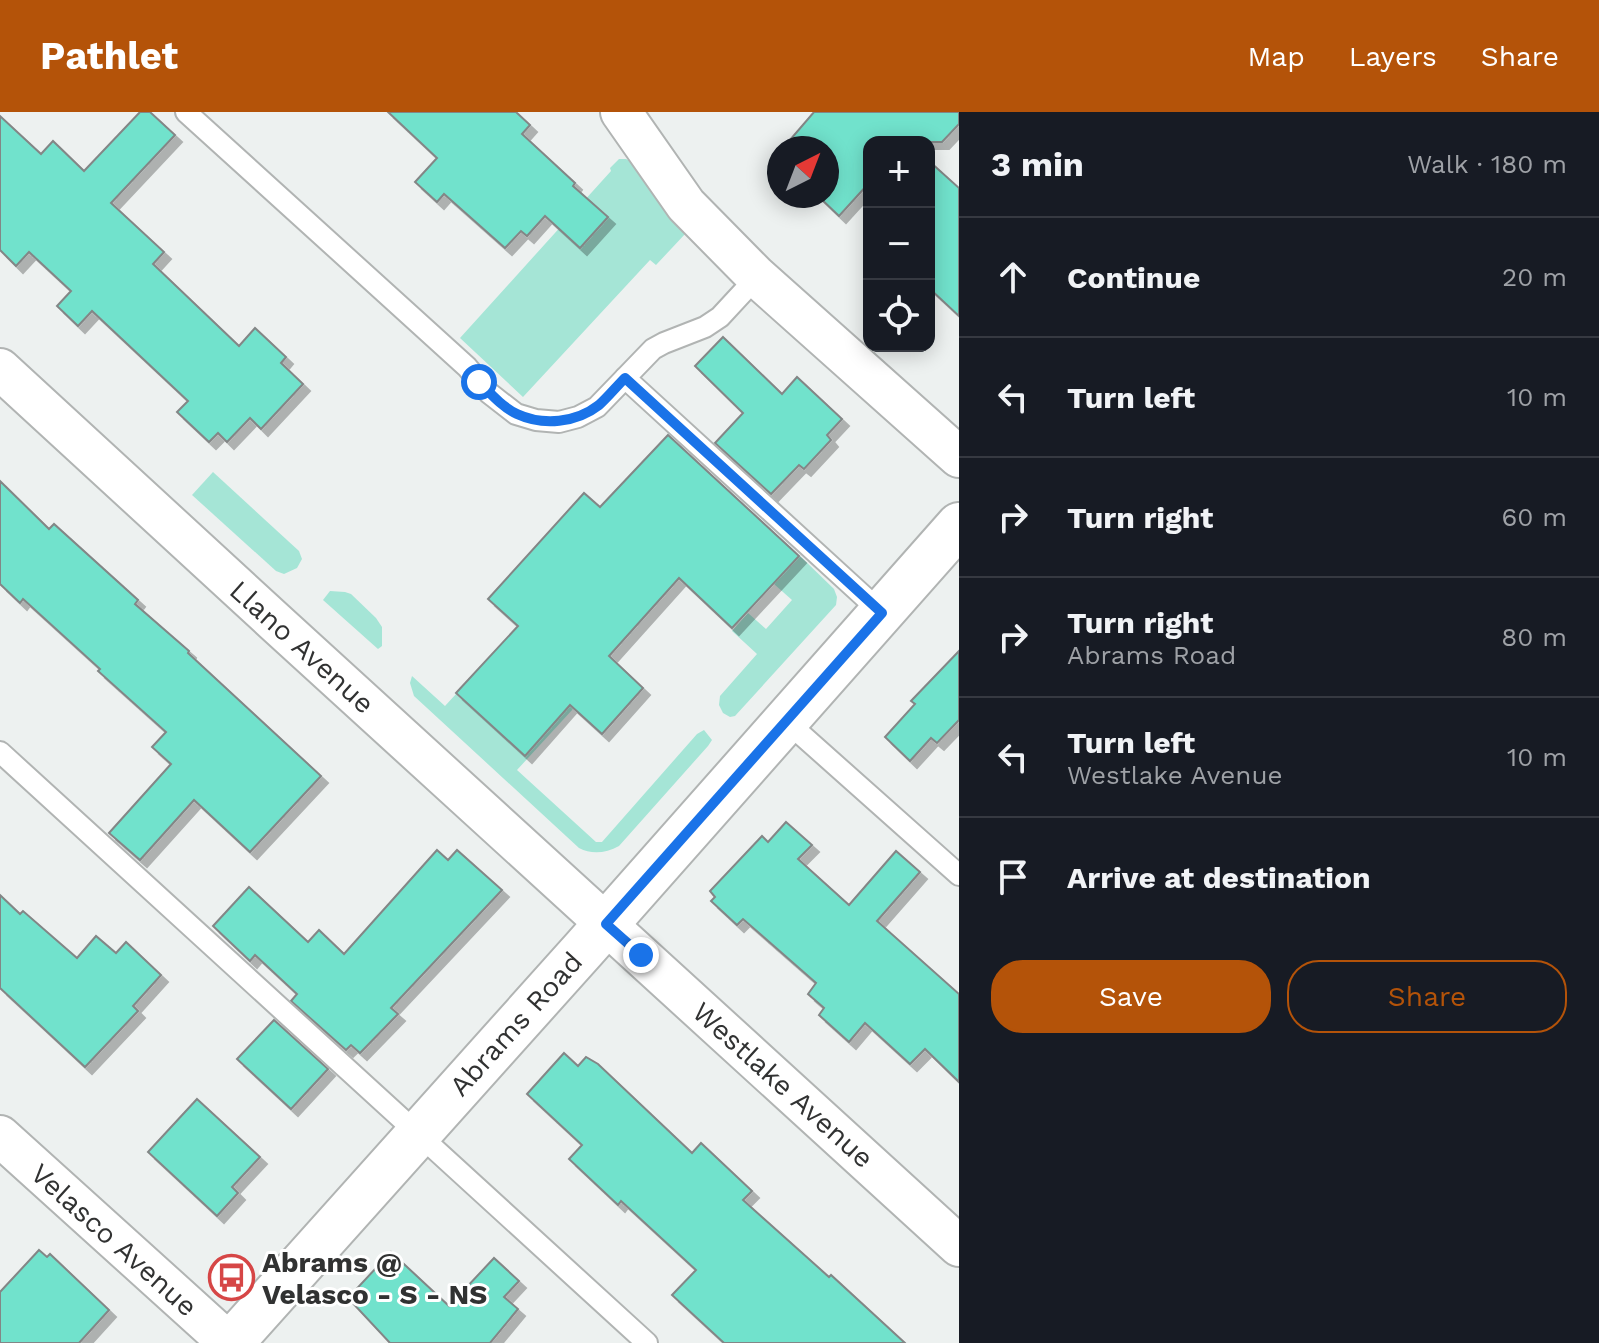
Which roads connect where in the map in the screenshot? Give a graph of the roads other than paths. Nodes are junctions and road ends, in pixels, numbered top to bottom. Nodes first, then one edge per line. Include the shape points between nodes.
1 (186, 112) edge
2 (621, 112) edge
3 (757, 277) junction
4 (0, 369) edge
5 (625, 378) junction
6 (959, 457) edge
7 (958, 527) edge
8 (882, 613) junction
9 (786, 721) junction
10 (0, 752) edge
11 (959, 875) edge
12 (606, 924) junction
13 (418, 1134) junction
14 (0, 1136) edge
15 (959, 1246) edge
16 (230, 1343) edge
17 (647, 1343) edge

1 - 5 lane via 516,414 559,422 578,417 597,407
2 - 3 street via 686,205
3 - 5 lane via 720,317 653,349
3 - 6 street
4 - 12 street, Llano Avenue
5 - 8 lane
7 - 8 main road, Abrams Road
8 - 9 main road, Abrams Road
9 - 11 lane
9 - 12 main road, Abrams Road
10 - 13 lane
12 - 13 main road, Abrams Road
12 - 15 street, Westlake Avenue
13 - 16 main road, Abrams Road
13 - 17 lane
14 - 16 street, Velasco Avenue

